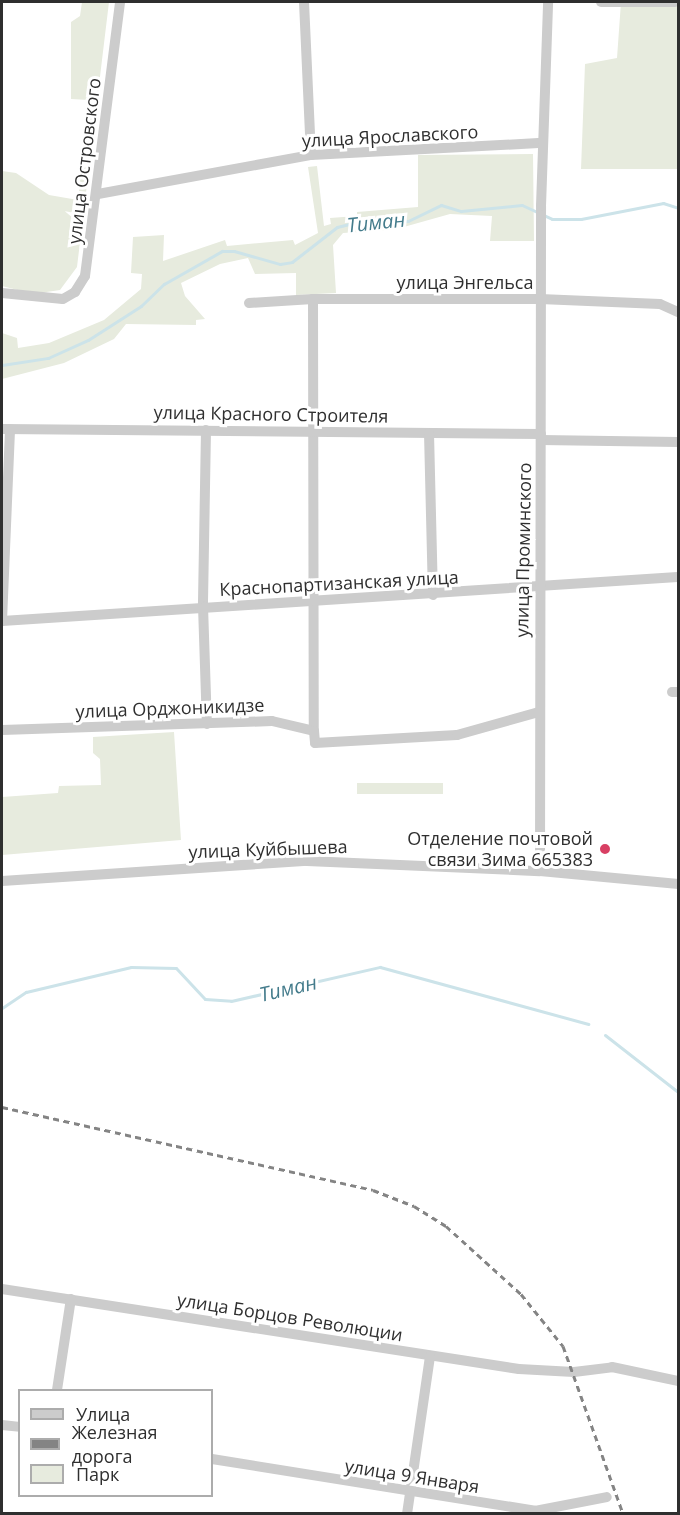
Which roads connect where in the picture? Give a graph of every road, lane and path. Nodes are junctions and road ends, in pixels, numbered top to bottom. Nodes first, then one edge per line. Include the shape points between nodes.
1 (120, 2) edge
2 (304, 2) edge
3 (548, 2) edge
4 (601, 2) edge
5 (674, 2) edge
6 (543, 143) junction
7 (311, 155) junction
8 (98, 194) junction
9 (2, 293) edge
10 (313, 299) junction
11 (540, 299) junction
12 (249, 303) dead end
13 (678, 312) edge
14 (6, 429) edge
15 (206, 430) junction
16 (313, 430) junction
17 (429, 433) junction
18 (541, 437) junction
19 (678, 442) edge
20 (678, 577) edge
21 (539, 588) junction
22 (433, 595) junction
23 (313, 599) junction
24 (203, 606) junction
25 (2, 621) edge
26 (539, 712) junction
27 (207, 724) junction
28 (2, 730) edge
29 (314, 731) junction
30 (540, 871) junction
31 (2, 881) edge
32 (678, 884) edge
33 (2, 1289) edge
34 (70, 1299) junction
35 (430, 1357) junction
36 (678, 1381) edge
37 (57, 1389) edge
38 (2, 1425) edge
39 (18, 1427) edge
40 (213, 1459) edge
41 (410, 1493) junction
42 (607, 1497) dead end
43 (535, 1512) edge
44 (407, 1514) edge

1 - 8 street, улица Островского
2 - 7 street
3 - 6 street
4 - 5 street
6 - 7 street, улица Ярославского
6 - 11 street, улица Проминского
7 - 8 street, улица Ярославского
8 - 9 street, улица Островского via 86,276 70,296 46,300
10 - 11 street, улица Энгельса
10 - 12 street, улица Энгельса
10 - 16 street
11 - 13 street, улица Энгельса via 660,304
11 - 18 street, улица Проминского
14 - 15 street, улица Красного Строителя
14 - 25 street
15 - 16 street, улица Красного Строителя
15 - 24 street
16 - 17 street, улица Красного Строителя
16 - 23 street
17 - 18 street, улица Красного Строителя
17 - 22 street
18 - 19 street, улица Красного Строителя
18 - 21 street, улица Проминского
20 - 21 street, Краснопартизанская улица
21 - 22 street, Краснопартизанская улица
21 - 26 street, улица Проминского
22 - 23 street, Краснопартизанская улица
23 - 24 street, Краснопартизанская улица
23 - 29 street
24 - 25 street, Краснопартизанская улица
24 - 27 street
26 - 29 street, улица Орджоникидзе via 457,735 315,743
26 - 30 street, улица Проминского
27 - 28 street, улица Орджоникидзе
27 - 29 street, улица Орджоникидзе via 272,721
30 - 31 street, улица Куйбышева via 307,861
30 - 32 street, улица Куйбышева
33 - 34 street, улица Борцов Революции
34 - 35 street, улица Борцов Революции
34 - 37 street
35 - 36 street, улица Борцов Революции via 519,1369 574,1372 612,1367
35 - 41 street
38 - 39 street
40 - 41 street, улица 9 Января
41 - 43 street, улица 9 Января
41 - 44 street
42 - 43 street, улица 9 Января

